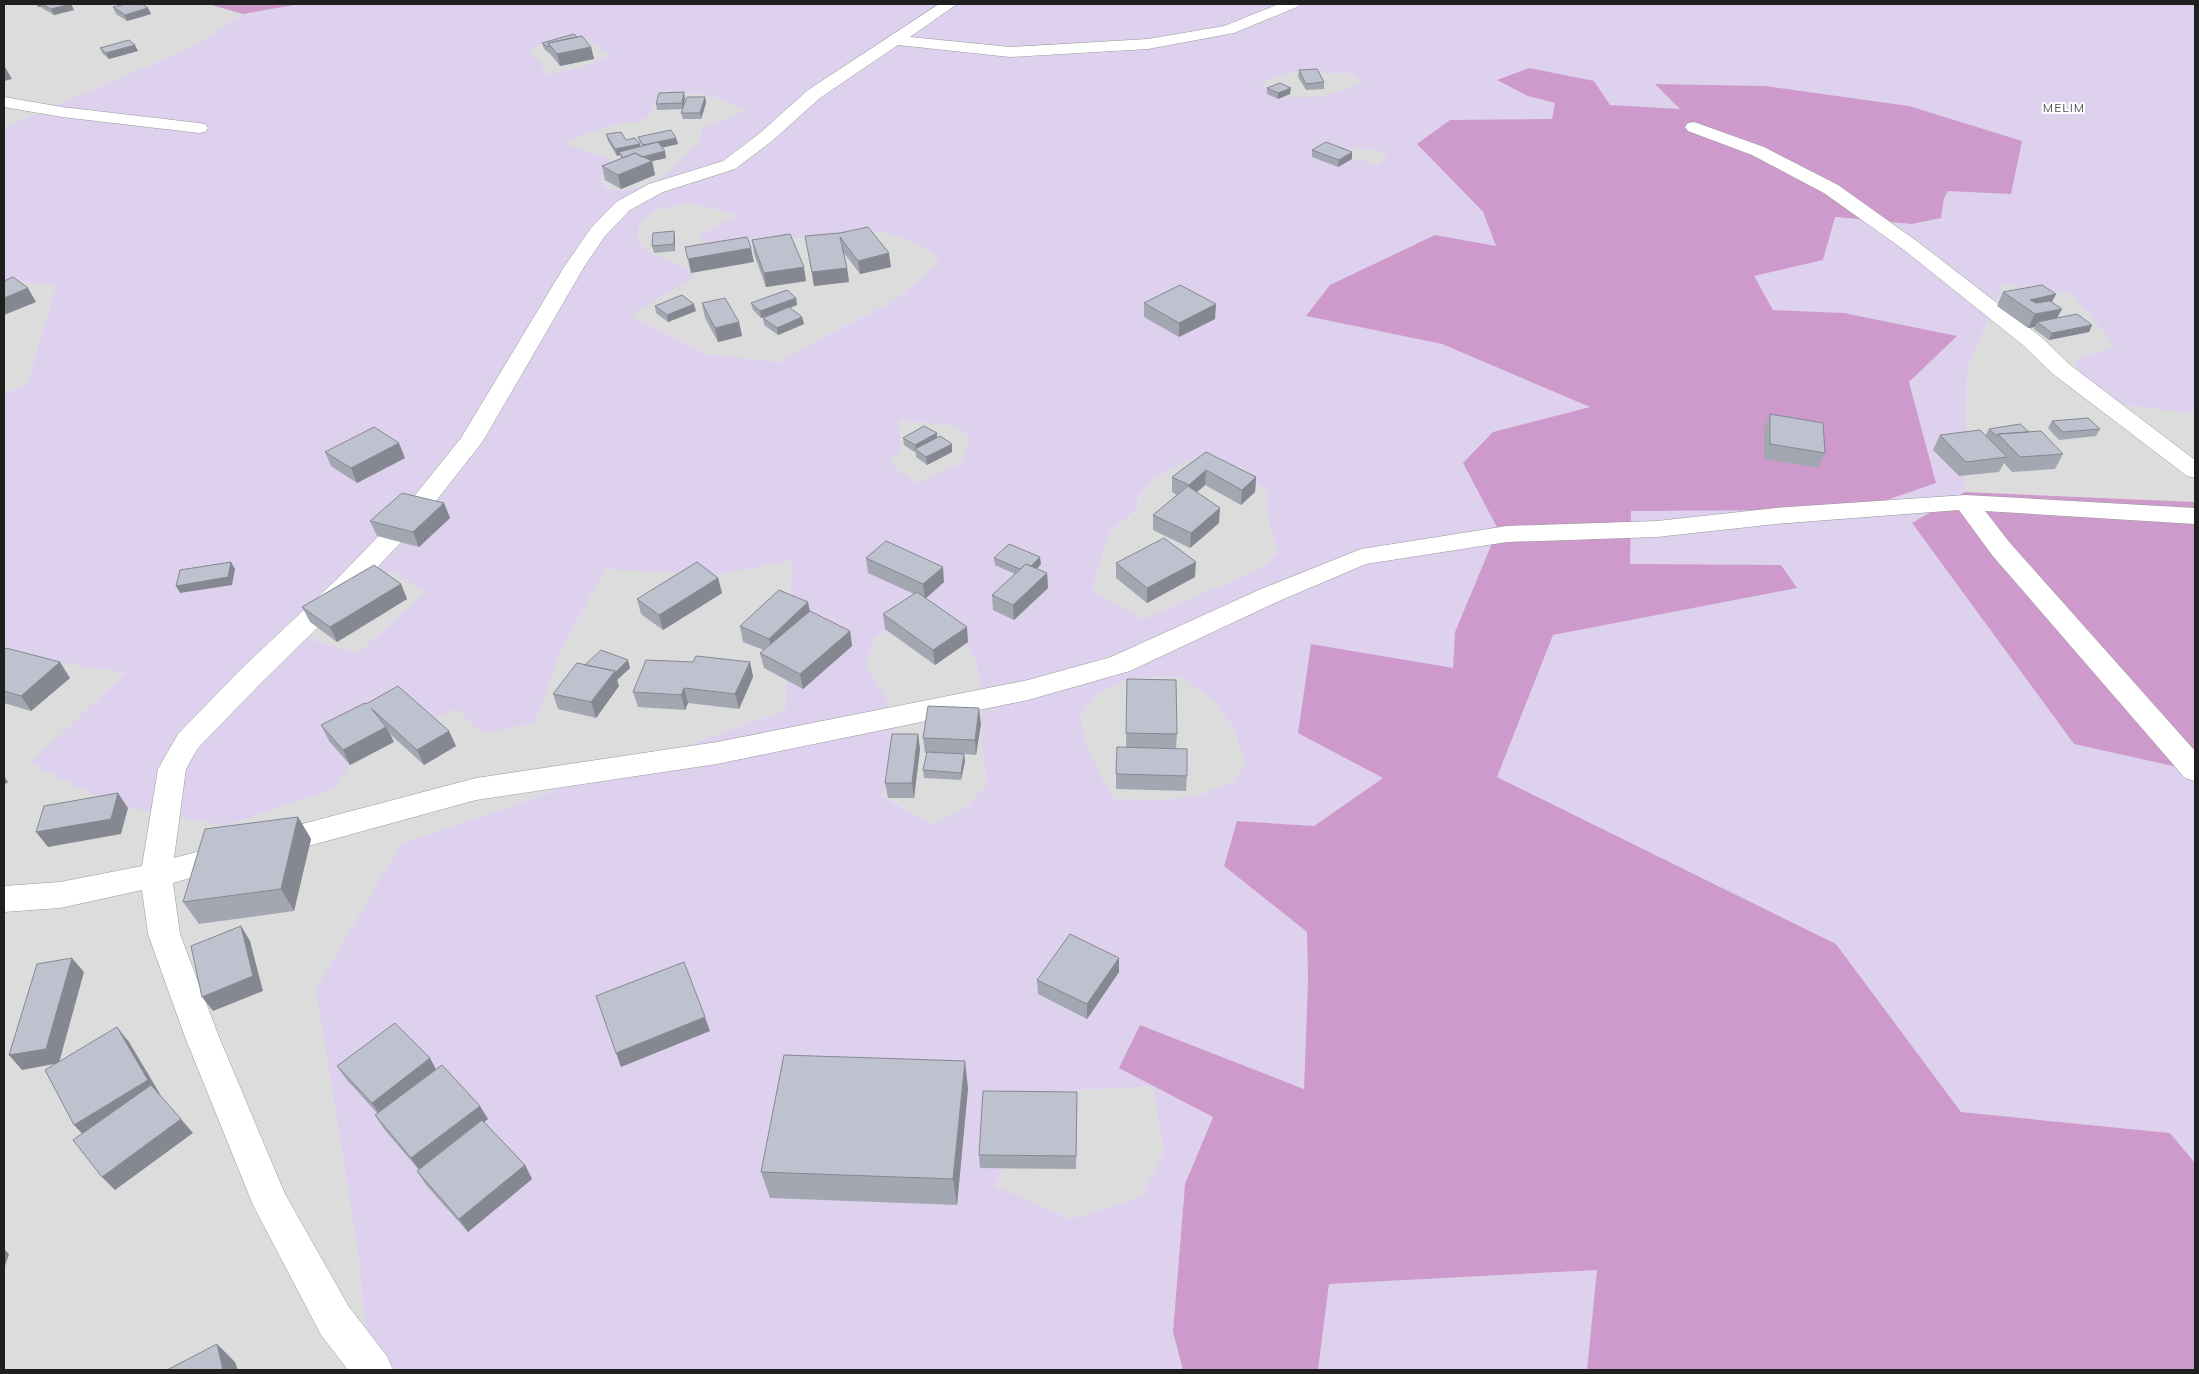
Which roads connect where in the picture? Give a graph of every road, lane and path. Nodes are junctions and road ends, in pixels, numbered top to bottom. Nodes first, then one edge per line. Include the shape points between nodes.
1 (949, 4) edge
2 (1292, 4) edge
3 (896, 40) junction
4 (4, 102) edge
5 (1694, 127) dead end
6 (199, 128) dead end
7 (2195, 471) edge
8 (1966, 502) junction
9 (2195, 516) edge
10 (2195, 770) edge
11 (156, 875) junction
12 (4, 899) edge
13 (373, 1370) edge

1 - 3 street
2 - 3 street via 1228,30 1148,44 1010,52
3 - 11 street via 814,94 729,165 656,188 623,206 598,232 471,441 414,512 346,585 188,741 172,769
4 - 6 street
5 - 7 street via 1758,151 1831,189 1911,246 2032,341 2061,369
8 - 9 street
8 - 10 street via 2001,549
8 - 11 street via 1776,516 1657,529 1507,534 1361,557 1120,664 1028,690 717,752 476,790
11 - 12 street via 60,895
11 - 13 street via 164,934 271,1205 335,1321

